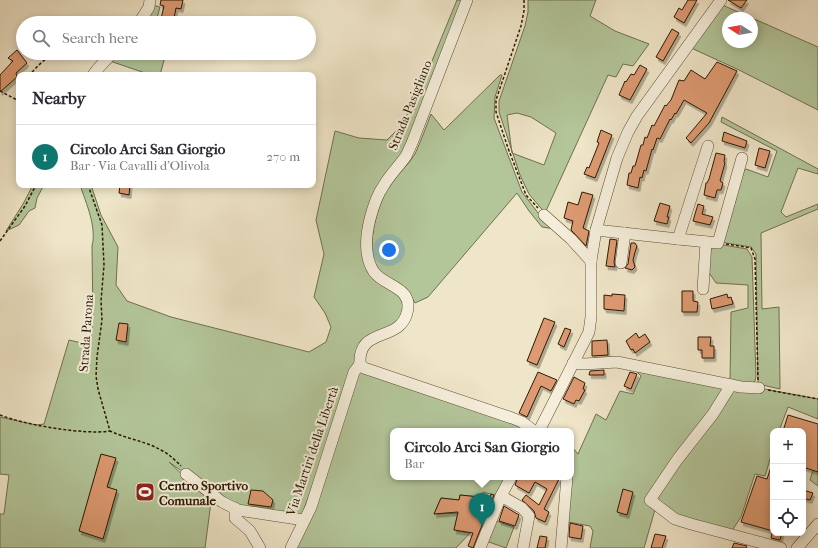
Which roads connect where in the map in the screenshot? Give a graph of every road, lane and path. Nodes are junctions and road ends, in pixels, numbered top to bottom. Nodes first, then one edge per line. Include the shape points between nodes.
1 (150, 0) edge
2 (467, 0) edge
3 (524, 0) edge
4 (721, 0) edge
5 (143, 16) edge
6 (44, 60) edge
7 (106, 60) edge
8 (32, 72) dead end
9 (94, 72) edge
10 (0, 91) edge
11 (16, 99) edge
12 (708, 146) dead end
13 (742, 158) dead end
14 (34, 188) edge
15 (89, 188) edge
16 (544, 216) joint
17 (596, 230) junction
18 (625, 233) junction
19 (678, 239) junction
20 (0, 242) edge
21 (706, 242) junction
22 (718, 243) junction
23 (590, 261) junction
24 (621, 263) dead end
25 (704, 289) dead end
26 (573, 363) junction
27 (360, 364) junction
28 (731, 385) junction
29 (759, 388) junction
30 (818, 399) edge
31 (0, 416) edge
32 (530, 428) edge
33 (540, 428) edge
34 (110, 431) junction
35 (186, 474) joint
36 (509, 480) edge
37 (567, 480) edge
38 (501, 496) junction
39 (235, 508) junction
40 (304, 520) junction
41 (818, 524) edge
42 (260, 548) edge
43 (291, 548) edge
44 (480, 548) edge
45 (523, 548) edge
46 (561, 548) edge
47 (781, 548) edge
48 (797, 548) edge

1 - 5 street
2 - 27 street, Strada Pasigliano via 406,156 384,184 369,224 367,243 370,265 375,273 406,296 408,311 400,327 374,337 367,343 360,357
3 - 16 path via 521,26 496,100 496,112 526,195
4 - 17 street via 636,116 617,158
6 - 8 path
7 - 9 street
10 - 11 path
12 - 19 street
13 - 22 street
14 - 20 path
15 - 34 path, Strada Parona via 102,225 102,320 96,357 96,376
16 - 23 street via 571,239
17 - 18 street
17 - 23 street
18 - 19 street
18 - 24 street
19 - 21 street
21 - 22 street
21 - 25 street
22 - 29 path via 751,248 755,258
23 - 26 street via 589,332
26 - 28 street via 617,362
26 - 33 street
27 - 32 street via 364,368 512,418
27 - 40 street, Via Martiri della Libertà via 354,372 311,507
28 - 29 street
28 - 47 street via 650,500 676,519
29 - 30 path
31 - 34 path via 36,425 100,433
34 - 35 path via 163,450
35 - 39 street via 222,502
36 - 38 street
37 - 46 street
38 - 44 street
38 - 45 street via 522,508 529,516
39 - 40 street
39 - 42 street via 236,518 250,531
40 - 43 street, Via Martiri della Libertà
41 - 48 street

